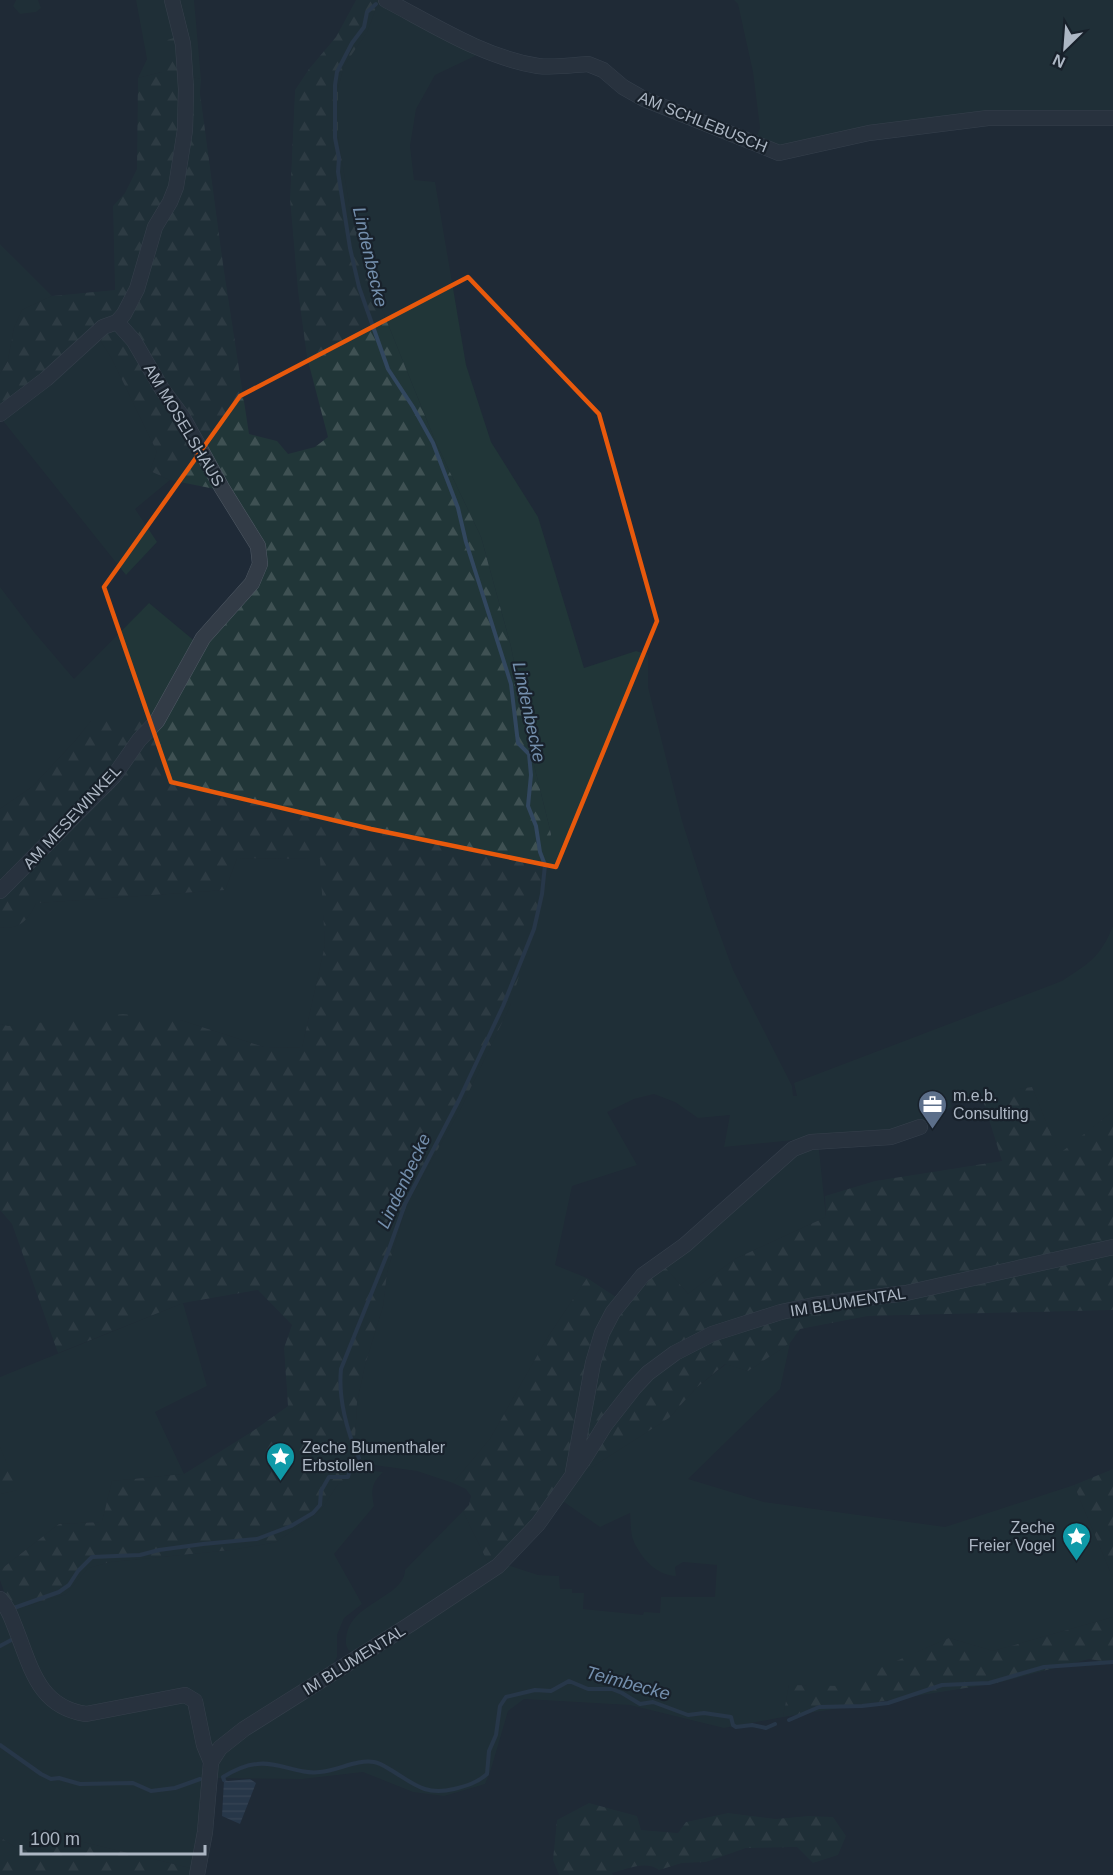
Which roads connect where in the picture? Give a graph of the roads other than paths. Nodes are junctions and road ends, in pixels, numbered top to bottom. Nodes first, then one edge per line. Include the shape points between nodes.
1 (172, 0) edge
2 (386, 0) edge
3 (1113, 118) edge
4 (117, 322) junction
5 (0, 414) edge
6 (260, 564) joint
7 (0, 891) edge
8 (920, 1127) dead end
9 (1113, 1247) edge
10 (572, 1474) junction
11 (0, 1599) edge
12 (212, 1762) junction
13 (197, 1875) edge

1 - 4 street via 183,44 186,89 186,130 180,170 170,202 155,227 136,289
2 - 3 street, AM SCHLEBUSCH via 510,60 539,66 596,66 633,94 779,153 869,133 988,118
4 - 5 street via 103,327
4 - 6 street, AM MOSELSHAUS via 134,341 182,416 258,546
6 - 7 street, AM MESEWINKEL via 252,583 203,638 157,722 114,776
8 - 10 street, IM BLUMENTAL via 891,1137 811,1142 794,1149 685,1245 643,1275 613,1312 602,1333 592,1363
9 - 10 street, IM BLUMENTAL via 906,1293 814,1305 712,1334 675,1353 648,1373 605,1425
10 - 12 street, IM BLUMENTAL via 538,1524 498,1566 244,1729 220,1748
11 - 12 street via 39,1687 54,1703 86,1714 185,1695 195,1701 204,1745
12 - 13 street

